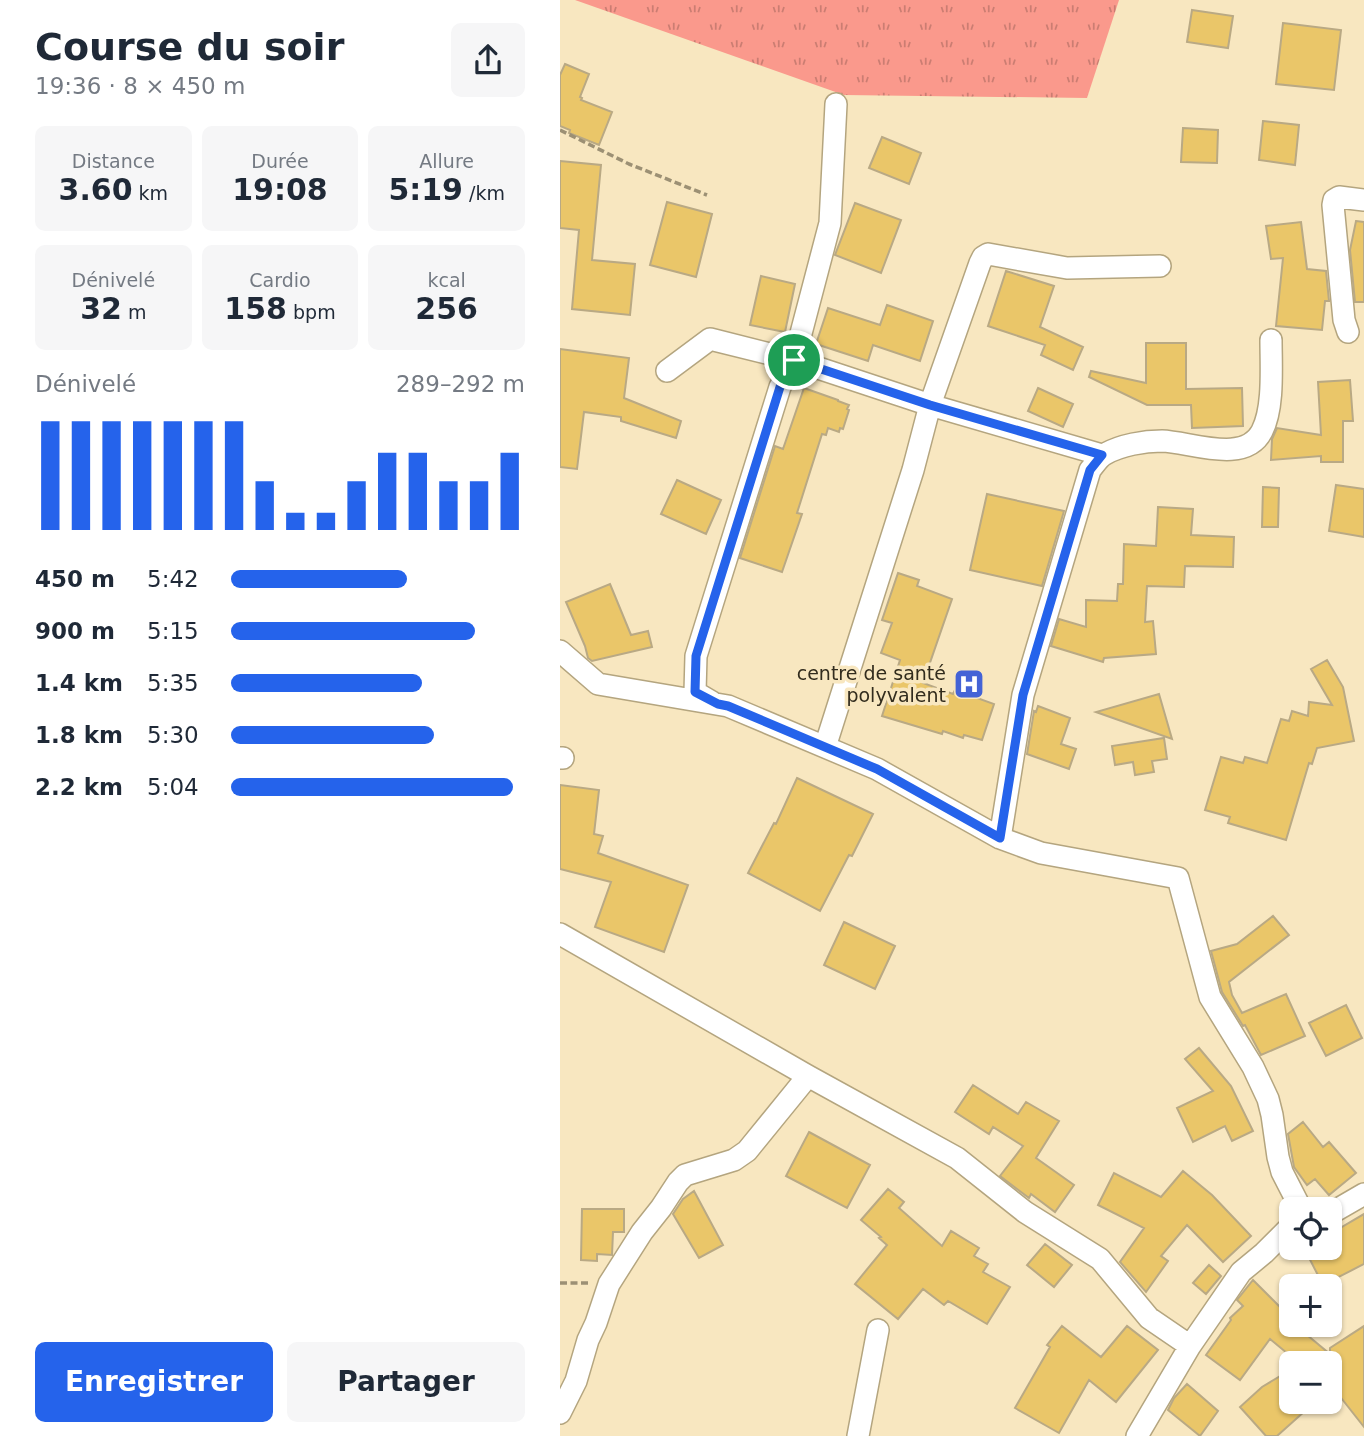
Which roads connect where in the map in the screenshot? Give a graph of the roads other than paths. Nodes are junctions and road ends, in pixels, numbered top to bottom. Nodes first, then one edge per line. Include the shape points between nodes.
1 (836, 104) dead end
2 (1364, 200) edge
3 (1160, 266) dead end
4 (1348, 332) dead end
5 (1271, 341) dead end
6 (794, 360) junction
7 (667, 371) dead end
8 (930, 405) junction
9 (1102, 455) junction
10 (560, 651) edge
11 (718, 704) junction
12 (825, 747) junction
13 (1000, 838) junction
14 (560, 934) edge
15 (808, 1076) junction
16 (1364, 1194) edge
17 (1295, 1197) edge
18 (1342, 1207) edge
19 (1279, 1239) edge
20 (878, 1330) dead end
21 (1190, 1346) junction
22 (560, 1413) edge
23 (858, 1436) edge
24 (1137, 1436) edge

1 - 6 street via 830,223
2 - 4 street via 1339,197 1333,205
3 - 8 street via 1067,268 988,254 983,257
5 - 9 street via 1270,402 1262,432 1247,447 1234,450 1161,441 1126,445
6 - 7 street via 710,339
6 - 8 street
6 - 11 street via 780,387 696,656 695,692
8 - 9 street
8 - 12 street via 914,470
9 - 13 street via 1090,470 1023,695
10 - 11 street via 598,684
11 - 12 street
12 - 13 street via 877,769
13 - 17 street via 1041,853 1178,878 1210,997 1268,1099 1280,1165
14 - 15 street
15 - 21 street via 957,1158 1025,1212 1100,1259 1149,1318
15 - 22 street via 747,1151 734,1160 685,1175 678,1182 609,1284 576,1381
16 - 18 street
19 - 21 street via 1241,1272
20 - 23 street
21 - 24 street

